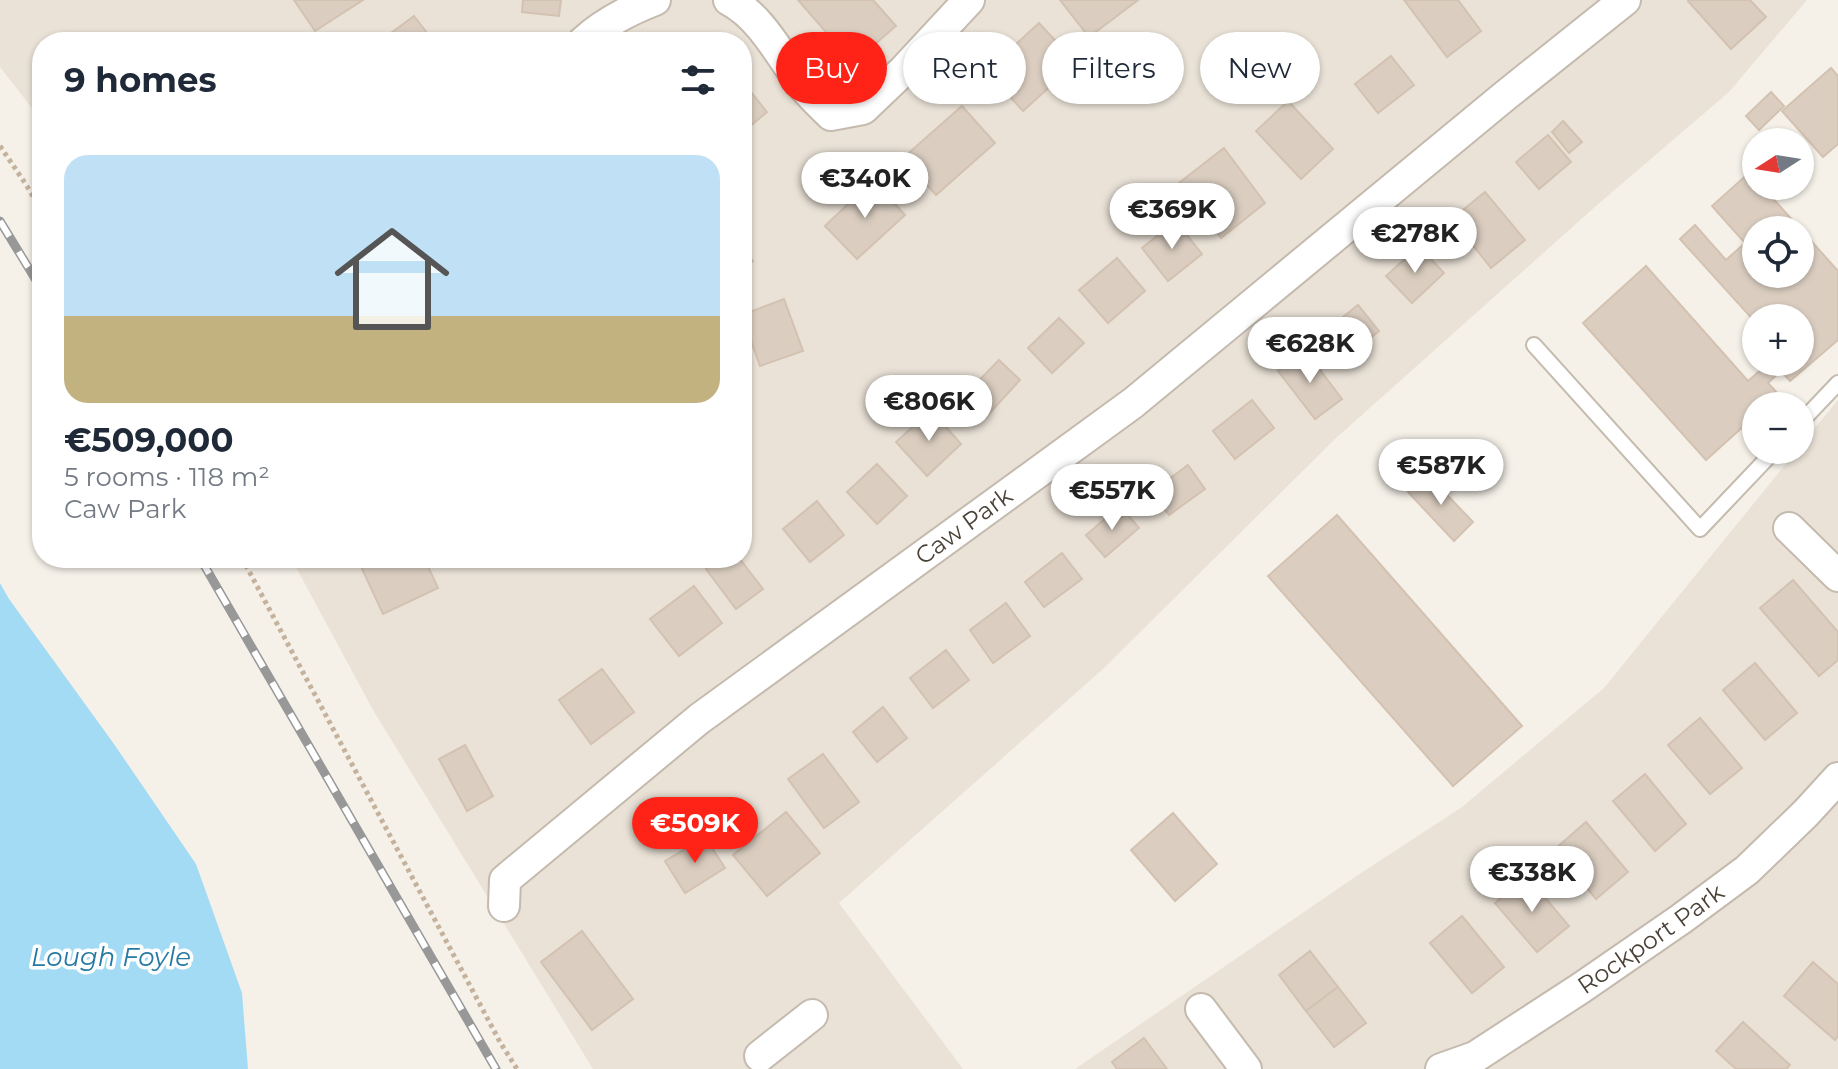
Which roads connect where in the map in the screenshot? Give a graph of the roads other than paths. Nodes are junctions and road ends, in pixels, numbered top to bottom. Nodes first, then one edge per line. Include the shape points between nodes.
1 (655, 0) edge
2 (729, 0) edge
3 (969, 0) edge
4 (1625, 0) edge
5 (595, 32) edge
6 (1534, 345) dead end
7 (1838, 383) edge
8 (1814, 408) edge
9 (1762, 464) edge
10 (1789, 528) dead end
11 (1838, 576) edge
12 (1838, 778) edge
13 (504, 906) dead end
14 (1201, 1009) dead end
15 (812, 1015) dead end
16 (758, 1053) edge
17 (1246, 1069) edge
18 (1441, 1069) edge

1 - 5 street
2 - 3 street via 764,32 831,115 863,109
4 - 13 street, Caw Park via 1133,403 699,719 505,880
6 - 9 lane via 1700,529
7 - 8 lane
10 - 11 street
12 - 18 street, Rockport Park via 1747,870 1681,919 1475,1057
14 - 17 street
15 - 16 street

